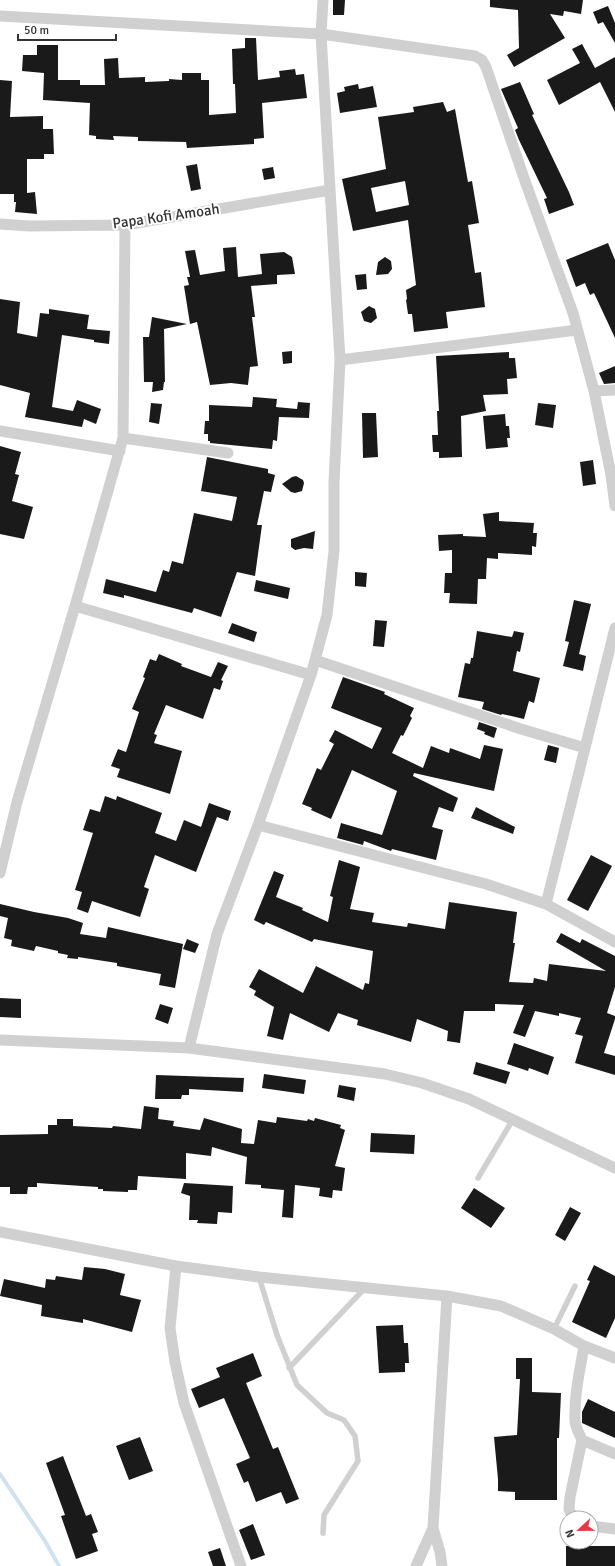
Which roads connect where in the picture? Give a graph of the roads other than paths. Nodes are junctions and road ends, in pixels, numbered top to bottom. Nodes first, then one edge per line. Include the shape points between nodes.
1 (323, 0) edge
2 (0, 16) edge
3 (321, 34) junction
4 (330, 190) junction
5 (0, 224) edge
6 (125, 225) junction
7 (577, 330) junction
8 (340, 360) junction
9 (594, 390) junction
10 (615, 390) edge
11 (0, 431) edge
12 (123, 438) junction
13 (120, 451) junction
14 (228, 453) dead end
15 (615, 506) edge
16 (75, 606) junction
17 (615, 628) edge
18 (315, 660) junction
19 (311, 676) junction
20 (585, 748) junction
21 (258, 825) junction
22 (0, 873) edge
23 (546, 904) junction
24 (615, 942) edge
25 (0, 1040) edge
26 (189, 1048) junction
27 (512, 1121) junction
28 (615, 1168) edge
29 (478, 1178) dead end
30 (0, 1232) edge
31 (176, 1266) junction
32 (259, 1277) junction
33 (576, 1286) dead end
34 (365, 1288) junction
35 (447, 1296) junction
36 (554, 1329) junction
37 (584, 1346) junction
38 (615, 1358) edge
39 (289, 1368) junction
40 (582, 1440) junction
41 (615, 1454) edge
42 (569, 1510) edge
43 (599, 1527) edge
44 (433, 1528) junction
45 (615, 1529) edge
46 (323, 1533) dead end
47 (241, 1566) edge
48 (416, 1566) edge
49 (442, 1566) edge

1 - 3 street
2 - 3 street
3 - 4 street
3 - 7 street via 475,56 482,60
4 - 6 street, Papa Kofi Amoah
4 - 8 street
5 - 6 street, Papa Kofi Amoah
6 - 12 street
7 - 8 street
7 - 9 street
8 - 18 street via 334,482 334,551 327,615
9 - 10 street
9 - 15 street
11 - 13 street
12 - 13 street
12 - 14 street
13 - 16 street
16 - 19 street
16 - 22 street via 16,802
17 - 20 street
18 - 19 street
18 - 20 street via 521,730
19 - 21 street
20 - 23 street
21 - 23 street via 486,884
21 - 26 street via 217,934
23 - 24 street
25 - 26 street
26 - 27 street via 385,1074 469,1099
27 - 28 street
27 - 29 lane
30 - 31 street
31 - 32 street
31 - 47 street via 170,1328 175,1362 184,1403
32 - 34 street
32 - 39 lane
33 - 36 lane
34 - 35 street
34 - 39 lane
35 - 36 street via 501,1306
35 - 44 street
36 - 37 street
37 - 38 street
37 - 40 street via 575,1420
39 - 46 lane via 297,1385 327,1413 344,1420 355,1436 358,1461 324,1515
40 - 41 street
40 - 42 street
43 - 45 street
44 - 48 street
44 - 49 street

